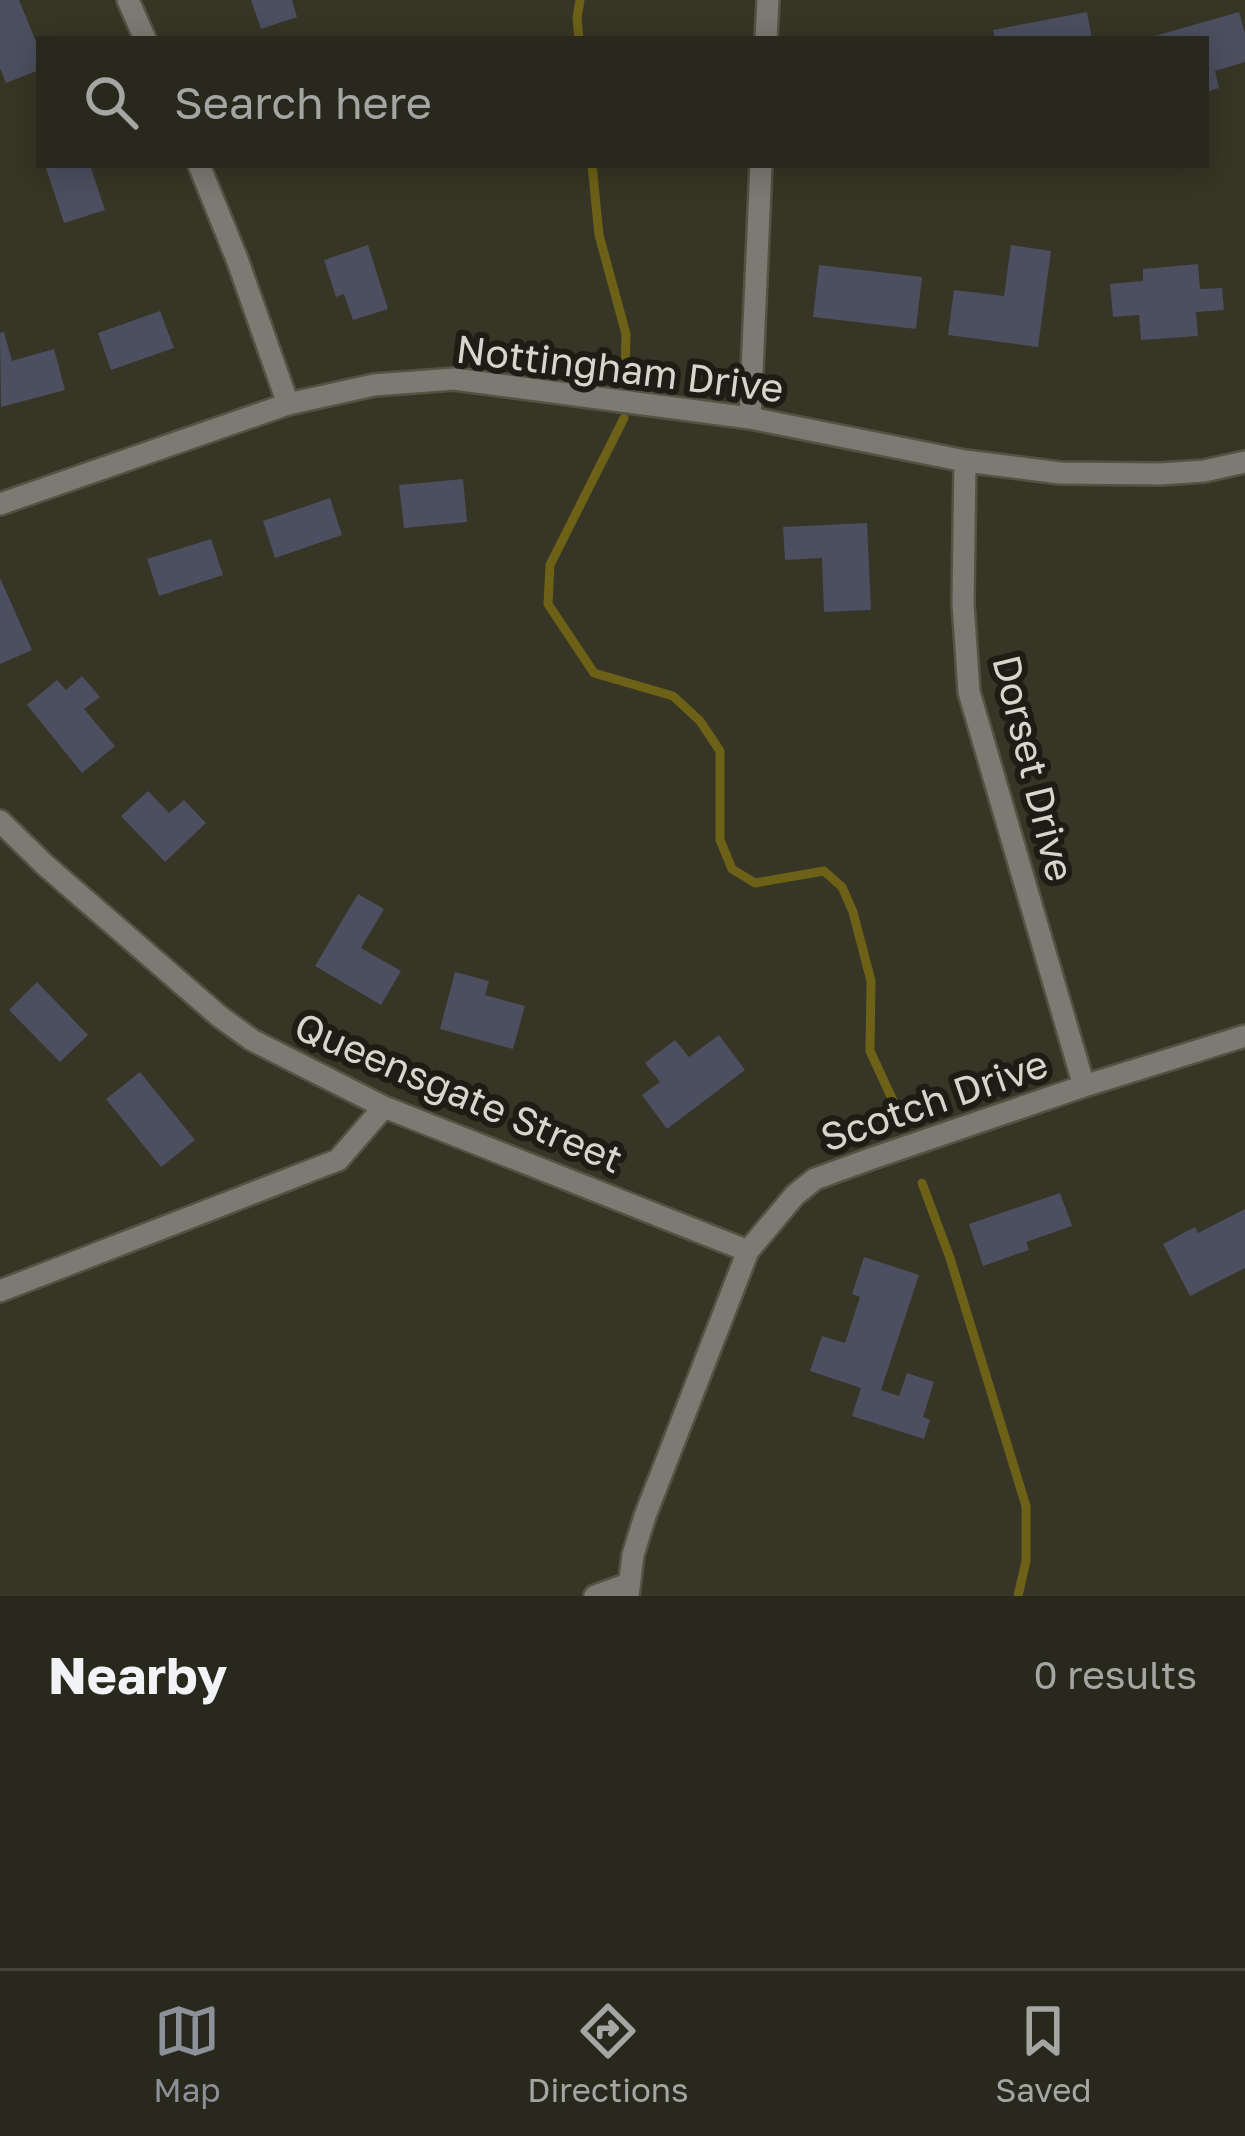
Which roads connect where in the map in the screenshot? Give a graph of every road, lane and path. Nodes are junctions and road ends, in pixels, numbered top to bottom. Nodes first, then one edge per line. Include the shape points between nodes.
1 (128, 0) edge
2 (768, 0) edge
3 (145, 36) edge
4 (766, 36) edge
5 (200, 168) edge
6 (761, 168) edge
7 (288, 404) junction
8 (750, 418) junction
9 (964, 461) junction
10 (1245, 462) edge
11 (0, 504) edge
12 (0, 820) edge
13 (1245, 1036) edge
14 (1084, 1086) junction
15 (384, 1107) junction
16 (748, 1251) junction
17 (0, 1291) edge
18 (628, 1590) edge
19 (595, 1596) edge

1 - 3 street
2 - 4 street
5 - 7 street
6 - 8 street
7 - 8 street, Nottingham Drive via 374,385 454,380
7 - 11 street, Nottingham Drive
8 - 9 street, Nottingham Drive
9 - 10 street, Nottingham Drive via 1160,474
9 - 14 street, Dorset Drive via 969,692
12 - 15 street, Queensgate Street via 219,1016
13 - 14 street, Scotch Drive
14 - 16 street, Scotch Drive via 815,1179
15 - 16 street, Queensgate Street
15 - 17 street via 338,1160
16 - 18 street, Scotch Drive via 645,1516
18 - 19 street

